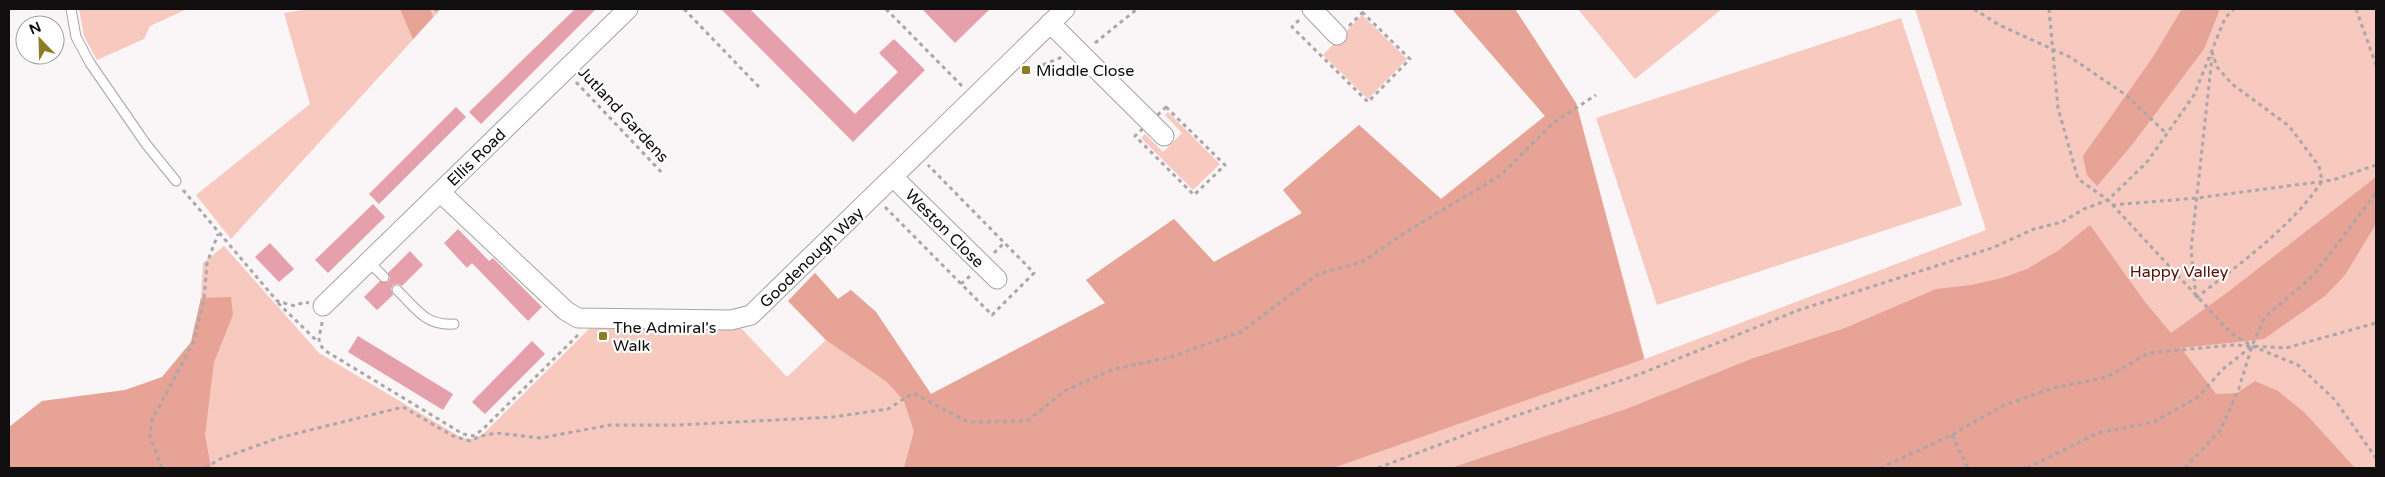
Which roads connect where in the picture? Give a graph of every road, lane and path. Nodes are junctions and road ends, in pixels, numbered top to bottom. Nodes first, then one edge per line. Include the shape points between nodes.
1 (71, 9) edge
2 (628, 9) edge
3 (684, 9) edge
4 (886, 9) edge
5 (1065, 9) edge
6 (1137, 9) edge
7 (1359, 9) edge
8 (1974, 9) edge
9 (2048, 9) edge
10 (2234, 9) edge
11 (2356, 9) edge
12 (1308, 12) edge
13 (1050, 24) junction
14 (1337, 35) dead end
15 (2052, 49) junction
16 (1077, 50) junction
17 (2212, 52) junction
18 (2376, 64) edge
19 (565, 70) junction
20 (1024, 72) dead end
21 (759, 87) dead end
22 (1596, 96) dead end
23 (974, 98) junction
24 (1150, 122) junction
25 (2167, 134) junction
26 (1164, 136) dead end
27 (934, 158) dead end
28 (927, 164) dead end
29 (2376, 165) edge
30 (664, 176) dead end
31 (893, 177) junction
32 (176, 181) joint
33 (2322, 182) junction
34 (440, 192) junction
35 (2376, 193) edge
36 (2197, 198) junction
37 (2108, 200) junction
38 (2112, 205) junction
39 (218, 234) junction
40 (369, 262) junction
41 (384, 277) dead end
42 (997, 279) dead end
43 (397, 290) dead end
44 (2196, 298) junction
45 (277, 301) junction
46 (324, 306) junction
47 (594, 319) junction
48 (2376, 323) edge
49 (454, 324) dead end
50 (319, 343) junction
51 (2252, 346) junction
52 (1952, 435) junction
53 (2376, 458) edge
54 (162, 468) edge
55 (205, 468) edge
56 (1378, 468) edge
57 (1880, 468) edge
58 (1968, 468) edge
59 (2027, 468) edge
60 (2185, 468) edge

1 - 32 lane via 76,37 90,63
2 - 19 street, Ellis Road
3 - 21 path
4 - 23 path
5 - 13 street, Goodenough Way
6 - 16 path via 1092,45
7 - 12 path via 1410,59 1368,102 1292,27
8 - 15 path via 2000,26
9 - 15 path
10 - 17 path via 2225,18
11 - 18 path
12 - 14 street
13 - 16 street
13 - 23 street, Goodenough Way
15 - 25 path via 2070,57 2126,94
15 - 37 path via 2058,108 2078,179
16 - 20 path
16 - 24 street
17 - 25 path via 2194,95
17 - 33 path via 2218,67 2232,84 2289,126 2319,166
17 - 36 path
19 - 30 path, Jutland Gardens
19 - 34 street, Ellis Road
22 - 55 path via 1553,123 1501,174 1362,262 1318,274 1241,332 1171,357 1114,369 1066,390 1027,421 968,422 912,393 888,409 833,417 610,425 541,438 496,433 470,441 453,436 403,407 278,438 220,459
23 - 31 street, Goodenough Way
24 - 24 path via 1166,107 1225,165 1194,195 1135,136
24 - 26 street
25 - 37 path via 2147,162
27 - 28 path
29 - 33 path
31 - 42 street, Weston Close
31 - 47 street, Goodenough Way via 751,315 731,320
32 - 39 path
33 - 36 path
33 - 44 path via 2261,246
34 - 40 street, Ellis Road
34 - 47 street, Goodenough Way via 566,311 578,318
35 - 51 path via 2313,276 2265,317
36 - 38 path
36 - 44 path via 2191,250
37 - 38 path
37 - 56 path via 2062,222 2034,229 1992,248 1799,310 1640,374 1512,417
38 - 44 path
39 - 45 path
39 - 54 path via 207,263 204,300 193,343 152,420 150,436
40 - 41 lane
40 - 46 street, Ellis Road
43 - 49 lane via 431,323
44 - 51 path via 2231,333
45 - 46 path via 295,306 304,302
45 - 50 path
46 - 50 path
47 - 50 path via 473,436 462,434 324,350
48 - 51 path via 2286,348
51 - 52 path via 2149,353 2107,377 2053,388 2002,406
51 - 53 path via 2298,365 2336,400
51 - 59 path via 2224,369 2198,398 2154,422 2098,433
51 - 60 path via 2221,430
52 - 57 path
52 - 58 path

